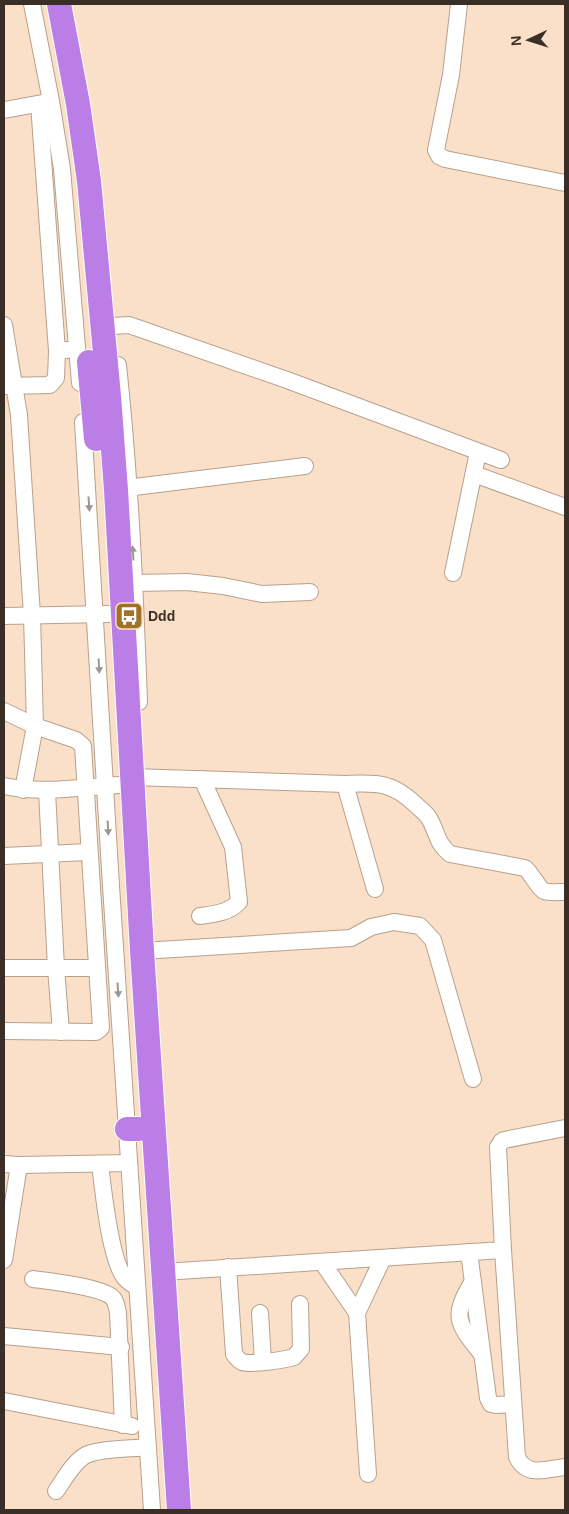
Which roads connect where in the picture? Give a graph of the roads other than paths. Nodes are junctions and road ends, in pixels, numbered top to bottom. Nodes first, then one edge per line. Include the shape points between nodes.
1 (32, 4) edge
2 (44, 4) edge
3 (59, 4) edge
4 (70, 4) edge
5 (459, 4) edge
6 (64, 102) junction
7 (4, 110) edge
8 (565, 183) edge
9 (4, 325) edge
10 (108, 327) junction
11 (76, 349) junction
12 (56, 351) junction
13 (9, 386) edge
14 (91, 446) junction
15 (478, 452) junction
16 (501, 460) dead end
17 (305, 466) dead end
18 (474, 474) junction
19 (122, 489) junction
20 (565, 507) edge
21 (453, 573) dead end
22 (135, 583) junction
23 (310, 592) dead end
24 (102, 614) junction
25 (32, 615) junction
26 (4, 616) edge
27 (4, 711) edge
28 (36, 726) junction
29 (202, 779) junction
30 (125, 781) junction
31 (345, 784) junction
32 (4, 786) edge
33 (85, 788) junction
34 (23, 790) junction
35 (47, 790) junction
36 (88, 852) junction
37 (50, 854) junction
38 (4, 856) edge
39 (375, 889) dead end
40 (565, 892) edge
41 (200, 916) dead end
42 (148, 951) junction
43 (4, 968) edge
44 (56, 968) junction
45 (96, 968) junction
46 (4, 1031) edge
47 (61, 1032) junction
48 (473, 1079) dead end
49 (565, 1128) edge
50 (133, 1129) junction
51 (129, 1163) junction
52 (11, 1164) edge
53 (100, 1164) junction
54 (503, 1250) junction
55 (469, 1252) junction
56 (383, 1258) junction
57 (4, 1260) edge
58 (322, 1262) junction
59 (228, 1268) junction
60 (168, 1271) junction
61 (33, 1279) dead end
62 (138, 1288) junction
63 (300, 1304) dead end
64 (260, 1313) dead end
65 (357, 1313) junction
66 (6, 1339) edge
67 (121, 1347) junction
68 (263, 1361) junction
69 (4, 1402) edge
70 (513, 1404) junction
71 (123, 1425) junction
72 (147, 1427) junction
73 (148, 1447) junction
74 (565, 1467) edge
75 (368, 1474) dead end
76 (56, 1491) dead end
77 (152, 1510) edge
78 (164, 1510) edge
79 (179, 1510) edge
80 (190, 1510) edge

1 - 6 street
2 - 6 highway
3 - 6 highway
4 - 6 street
5 - 8 street via 451,75 436,150 439,156
6 - 7 street
6 - 10 highway via 95,181
6 - 11 street via 63,178
6 - 12 street
6 - 14 highway
9 - 13 street
10 - 15 street via 129,325 147,331
10 - 19 highway
11 - 12 street
11 - 14 street
12 - 13 street via 54,383
13 - 25 street via 19,415
14 -> 24 highway
15 - 16 street
15 - 18 street
17 - 19 street
18 - 20 street
18 - 21 street
22 -> 19 street
19 - 30 highway
22 - 23 street via 187,582 262,594
22 - 30 street
24 - 25 street
24 -> 30 highway
25 - 26 street
25 - 28 street
27 - 28 street
28 - 33 street via 80,742 83,746
28 - 34 street
29 - 30 street
29 - 31 street
29 - 41 street via 233,847 239,902 222,912
30 - 33 street
30 - 42 highway
30 -> 50 highway
31 - 39 street
31 - 40 street via 375,783 394,788 429,817 441,846 450,854 525,868 545,892
32 - 34 street
33 - 35 street
33 - 36 street
34 - 35 street
35 - 37 street
36 - 37 street
36 - 45 street
37 - 38 street
37 - 44 street
42 - 48 street via 351,938 371,927 394,922 420,926 434,940
42 - 60 highway
43 - 44 street
44 - 45 street
44 - 47 street
45 - 47 street via 100,1028 96,1032
46 - 47 street
49 - 54 street via 500,1142
50 - 51 street
50 - 78 highway
51 - 53 street
51 - 62 street
52 - 53 street
52 - 57 street
53 - 62 street via 116,1258 124,1278
54 - 55 street
54 - 70 street
55 - 56 street
55 - 70 street via 473,1281 460,1303 459,1313 465,1332 482,1355 491,1404
56 - 58 street
56 - 65 street
58 - 59 street
58 - 65 street
59 - 60 street
59 - 68 street via 234,1354 240,1361 251,1364
60 - 79 highway
60 - 80 street
61 - 67 street via 64,1283 113,1298 118,1312
62 - 72 street
63 - 68 street via 301,1349 294,1358
64 - 68 street
65 - 75 street
66 - 67 street via 24,1337
67 - 71 street
69 - 71 street
70 - 74 street via 517,1457 521,1464 533,1471
71 - 72 street
72 - 73 street
73 - 76 street via 86,1456
73 - 77 street

